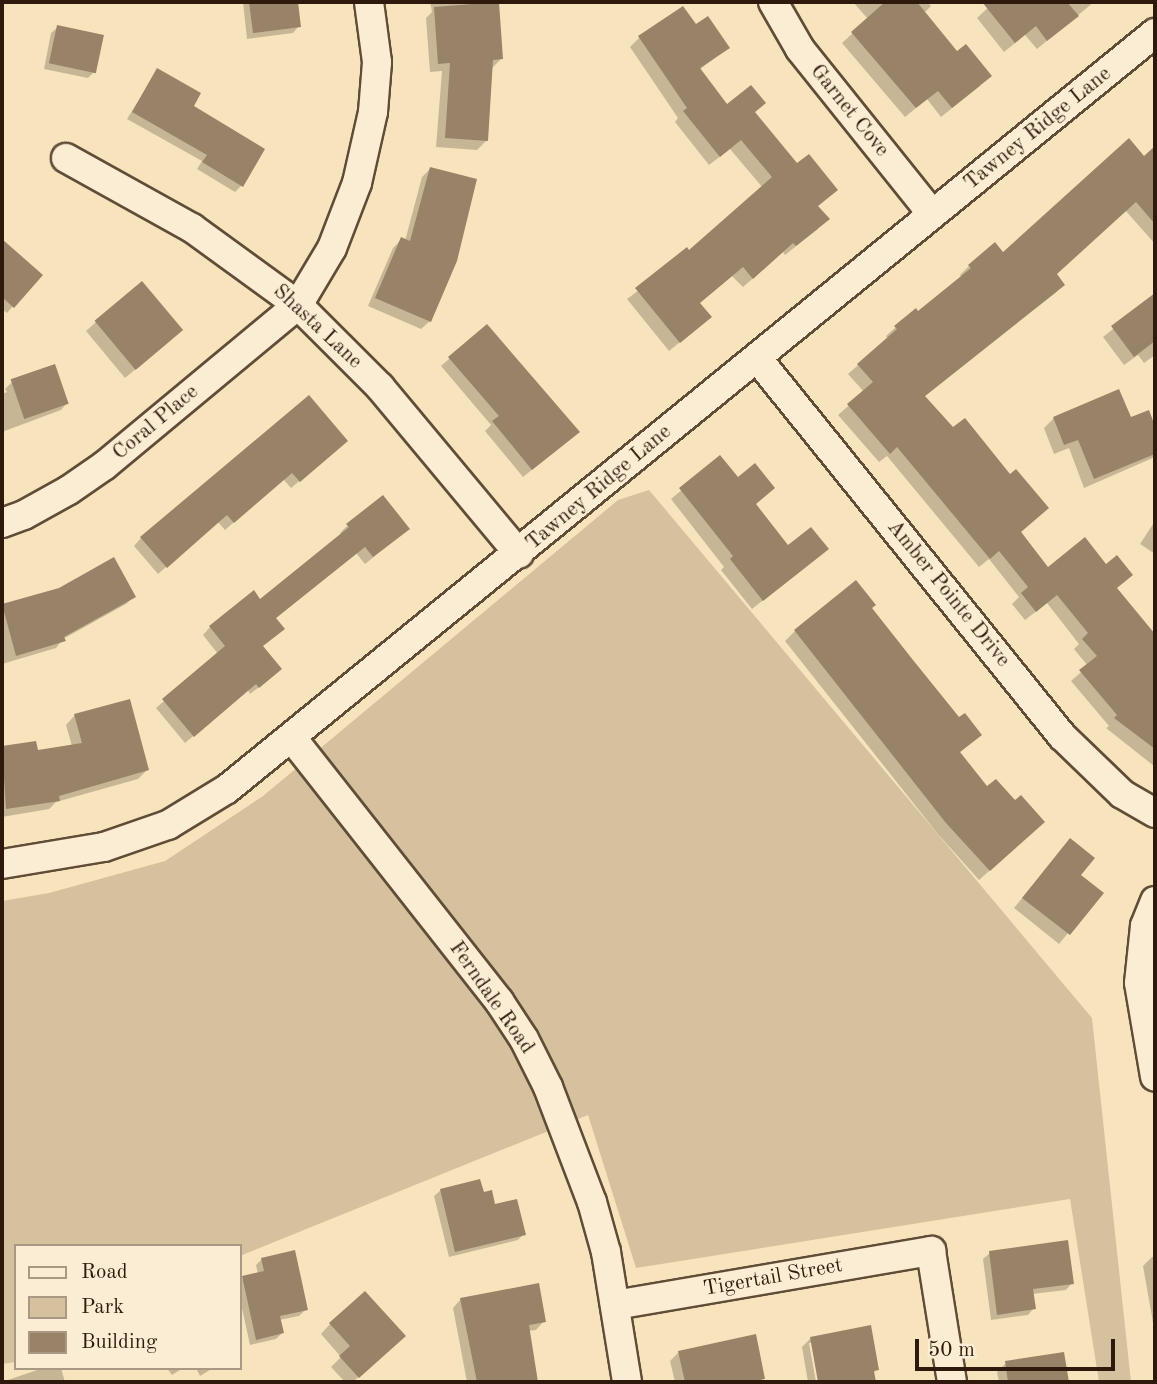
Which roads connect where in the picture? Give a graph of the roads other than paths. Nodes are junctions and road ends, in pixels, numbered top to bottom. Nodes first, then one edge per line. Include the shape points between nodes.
1 (369, 2) edge
2 (773, 2) edge
3 (1154, 35) edge
4 (66, 158) dead end
5 (932, 214) junction
6 (298, 305) junction
7 (757, 358) junction
8 (2, 523) edge
9 (519, 554) junction
10 (292, 738) junction
11 (1155, 813) edge
12 (2, 864) edge
13 (1155, 901) edge
14 (1155, 1077) edge
15 (615, 1306) junction
16 (627, 1382) edge
17 (952, 1382) edge

1 - 6 street, Coral Place via 377,62 373,112 357,183 332,248
2 - 5 street, Garnet Cove via 800,49
3 - 5 street, Tawney Ridge Lane
4 - 6 street, Shasta Lane via 192,228
5 - 7 street, Tawney Ridge Lane
6 - 8 street, Coral Place via 105,465 69,490
6 - 9 street, Shasta Lane via 380,387
7 - 9 street, Tawney Ridge Lane
7 - 11 street, Amber Pointe Drive via 1062,736 1122,794
9 - 10 street, Tawney Ridge Lane
10 - 12 street, Tawney Ridge Lane via 227,789 168,825 104,848
10 - 15 street, Ferndale Road via 524,1039 583,1178 606,1252
13 - 14 street via 1145,926 1139,983
15 - 16 street, Ferndale Road
15 - 17 street, Tigertail Street via 931,1251

